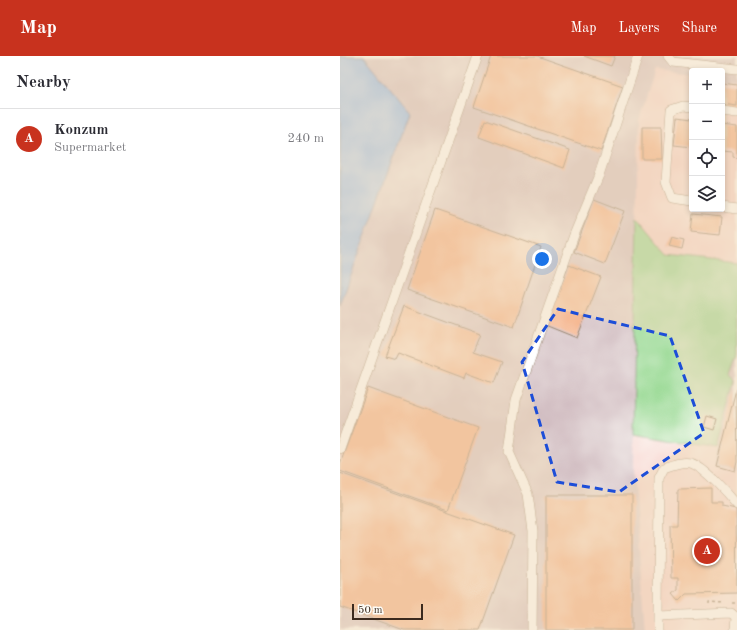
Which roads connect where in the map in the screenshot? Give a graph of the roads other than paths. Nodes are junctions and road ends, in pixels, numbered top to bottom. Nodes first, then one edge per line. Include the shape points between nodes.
1 (478, 56) edge
2 (638, 56) edge
3 (668, 56) edge
4 (690, 60) edge
5 (737, 69) edge
6 (689, 107) edge
7 (725, 111) edge
8 (737, 113) edge
9 (689, 201) edge
10 (725, 207) edge
11 (737, 209) edge
12 (340, 449) edge
13 (737, 505) edge
14 (658, 616) junction
15 (737, 617) edge
16 (532, 630) edge
17 (658, 630) edge
18 (735, 630) edge

1 - 12 lane
2 - 16 lane via 599,175 574,235 516,400 509,452 528,494 533,531
3 - 4 lane via 673,62
4 - 5 lane
6 - 9 lane via 671,110 666,182 672,198
7 - 8 lane
10 - 11 lane
13 - 14 lane via 708,474 691,463 676,463 664,468 659,478
14 - 15 lane via 731,614
14 - 17 lane
15 - 18 lane

